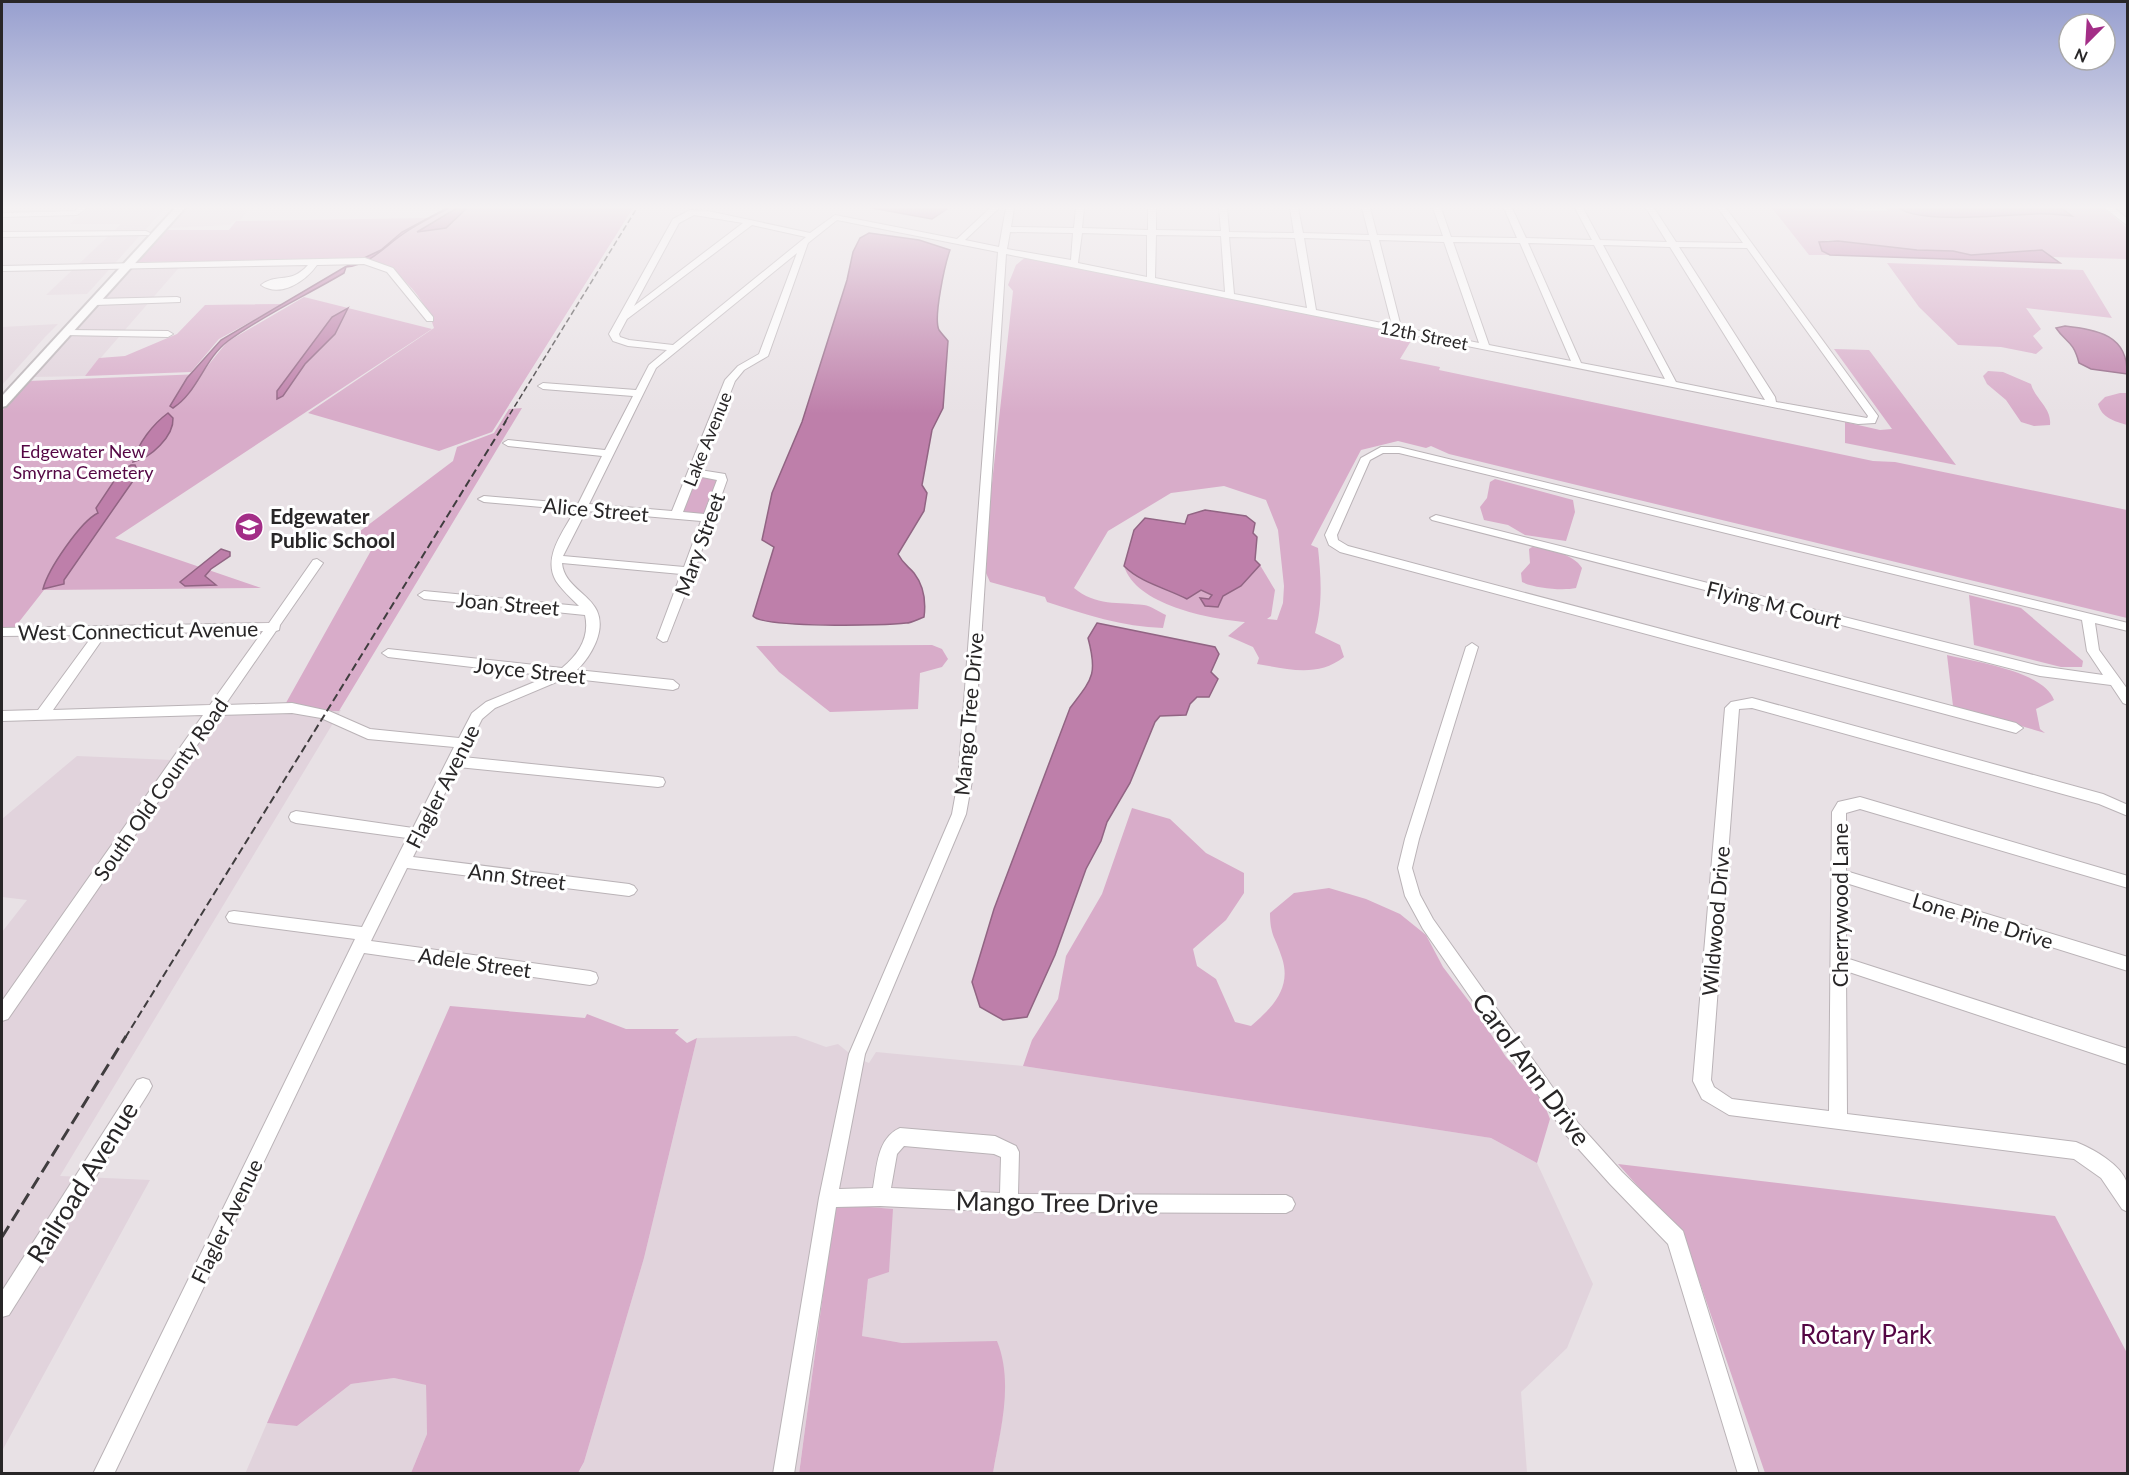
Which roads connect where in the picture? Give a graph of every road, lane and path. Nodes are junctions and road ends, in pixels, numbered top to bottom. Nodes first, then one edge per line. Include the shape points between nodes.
1 (112, 277) edge
2 (299, 277) edge
3 (396, 277) edge
4 (645, 277) edge
5 (678, 277) edge
6 (762, 277) edge
7 (794, 277) edge
8 (1000, 277) edge
9 (1130, 277) edge
10 (1151, 277) edge
11 (1228, 277) edge
12 (1306, 277) edge
13 (1385, 277) edge
14 (1462, 277) edge
15 (1538, 277) edge
16 (1616, 277) edge
17 (1694, 277) edge
18 (1771, 277) edge
19 (296, 279) dead end
20 (1151, 281) junction
21 (1230, 296) junction
22 (90, 300) junction
23 (177, 300) dead end
24 (1310, 312) junction
25 (430, 319) dead end
26 (621, 320) junction
27 (1395, 329) junction
28 (66, 333) junction
29 (168, 334) dead end
30 (49, 337) junction
31 (1485, 347) junction
32 (675, 348) junction
33 (1576, 365) junction
34 (24, 378) junction
35 (1672, 384) junction
36 (543, 386) dead end
37 (2, 388) edge
38 (638, 393) junction
39 (2, 403) edge
40 (1771, 404) junction
41 (508, 443) dead end
42 (609, 453) junction
43 (694, 472) junction
44 (484, 499) dead end
45 (582, 508) junction
46 (676, 515) junction
47 (709, 518) junction
48 (1436, 518) dead end
49 (556, 559) junction
50 (317, 563) dead end
51 (690, 571) junction
52 (424, 596) dead end
53 (591, 611) junction
54 (2088, 617) junction
55 (275, 627) junction
56 (2127, 627) edge
57 (103, 630) junction
58 (2, 632) edge
59 (663, 638) dead end
60 (1472, 647) dead end
61 (388, 653) dead end
62 (565, 674) junction
63 (2113, 681) junction
64 (673, 685) dead end
65 (2127, 700) edge
66 (214, 710) junction
67 (42, 715) junction
68 (2, 716) edge
69 (2016, 728) dead end
70 (463, 743) junction
71 (455, 761) junction
72 (658, 782) dead end
73 (2127, 811) edge
74 (296, 817) dead end
75 (418, 834) junction
76 (404, 862) junction
77 (1839, 875) junction
78 (2127, 882) edge
79 (629, 890) dead end
80 (234, 917) dead end
81 (363, 940) junction
82 (1839, 962) junction
83 (2127, 964) edge
84 (590, 978) dead end
85 (2, 1014) edge
86 (2127, 1057) edge
87 (143, 1086) dead end
88 (1838, 1122) junction
89 (880, 1197) junction
90 (828, 1198) junction
91 (1009, 1203) junction
92 (2127, 1203) edge
93 (1286, 1204) dead end
94 (2, 1308) edge
95 (103, 1473) edge
96 (783, 1473) edge
97 (1749, 1473) edge

1 - 22 main road
2 - 19 street
3 - 25 street
4 - 26 street
5 - 26 street
6 - 32 street
7 - 43 street, Lake Avenue via 764,356 741,368 730,380
8 - 90 street, Mango Tree Drive via 959,814 858,1054
9 - 20 street, 12th Street
10 - 20 street
11 - 21 street
12 - 24 street
13 - 27 street via 1397,323
14 - 31 street
15 - 33 street
16 - 35 street
17 - 40 street
18 - 40 street, 12th Street via 1873,416 1871,421 1858,421
20 - 21 street, 12th Street
21 - 24 street, 12th Street
22 - 23 street
22 - 28 main road
22 - 30 main road
24 - 27 street, 12th Street
26 - 32 street via 614,334 620,341
27 - 31 street, 12th Street
28 - 29 street
28 - 34 main road
30 - 34 main road via 51,343 25,371
30 - 37 main road
31 - 33 street, 12th Street
32 - 38 street via 652,367
33 - 35 street, 12th Street
34 - 39 main road
35 - 40 street, 12th Street
36 - 38 street
38 - 42 street
41 - 42 street
42 - 45 street
43 - 46 street, Lake Avenue
43 - 47 street, Mary Street via 721,476
44 - 45 street, Alice Street
45 - 46 street, Alice Street
45 - 49 street
46 - 47 street, Alice Street
47 - 51 street, Mary Street
48 - 63 street, Flying M Court via 2040,672
49 - 51 street
49 - 53 street via 558,578
50 - 55 street, South Old County Road
51 - 59 street, Mary Street
52 - 53 street, Joan Street
53 - 62 street, Flagler Avenue via 590,641
54 - 56 street
54 - 63 street via 2093,651
54 - 69 street via 1399,450 1381,450 1366,458 1331,535 1333,542 1344,549
55 - 57 street, West Connecticut Avenue
55 - 66 street, South Old County Road
57 - 58 street, West Connecticut Avenue
57 - 67 street
60 - 97 street, Carol Ann Drive via 1405,868 1413,896 1428,924 1572,1129 1677,1238
61 - 62 street, Joyce Street
62 - 64 street, Joyce Street
62 - 70 street, Flagler Avenue via 485,708
63 - 65 street
66 - 67 street
66 - 70 street via 300,709 324,714 368,734
66 - 85 street, South Old County Road
67 - 68 street
70 - 71 street, Flagler Avenue
71 - 72 street
71 - 75 street, Flagler Avenue
73 - 88 street, Wildwood Drive via 2103,800 1752,703 1732,708 1702,1081 1708,1093 1730,1107
74 - 75 street
75 - 76 street, Flagler Avenue
76 - 79 street, Ann Street
76 - 81 street, Flagler Avenue
77 - 78 street, Cherrywood Lane via 1839,812 1843,806 1860,803
77 - 82 street, Cherrywood Lane
77 - 83 street, Lone Pine Drive
80 - 81 street, Adele Street
81 - 84 street, Adele Street
81 - 95 street, Flagler Avenue
82 - 86 street
82 - 88 street, Cherrywood Lane
87 - 94 street, Railroad Avenue
88 - 92 street, Wildwood Drive via 2076,1151 2108,1170
89 - 90 street, Mango Tree Drive
89 - 91 street, Mango Tree Drive
89 - 91 street via 889,1150 900,1137 995,1145 1010,1152
90 - 96 street, Mango Tree Drive
91 - 93 street, Mango Tree Drive

